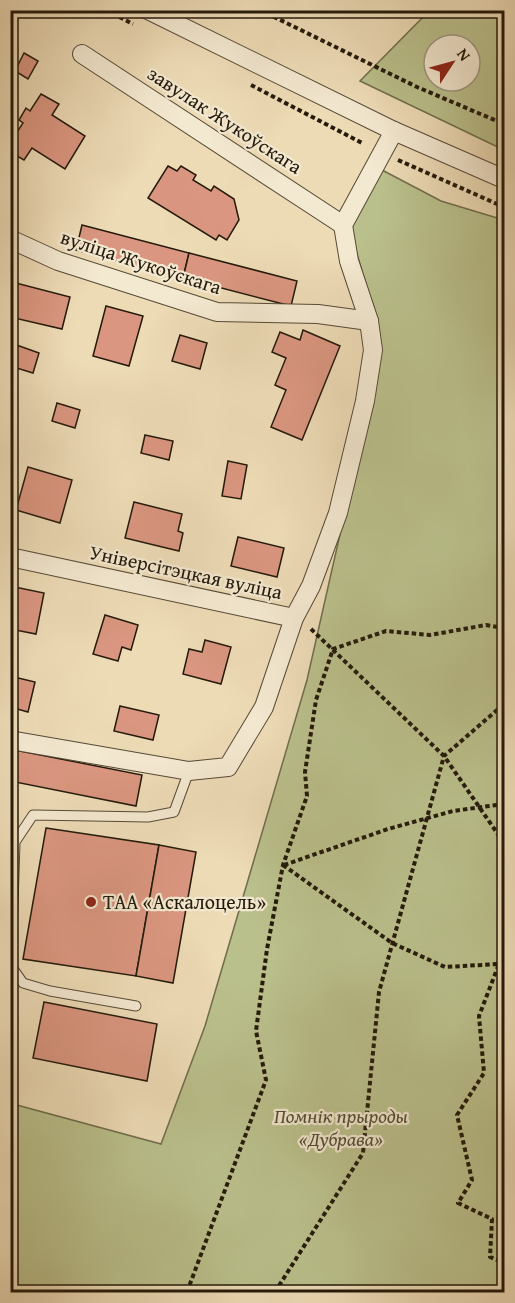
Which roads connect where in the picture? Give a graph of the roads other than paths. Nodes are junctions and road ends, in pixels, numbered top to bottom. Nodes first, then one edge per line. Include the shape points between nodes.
1 (148, 10) edge
2 (82, 54) dead end
3 (393, 131) junction
4 (504, 179) edge
5 (343, 225) junction
6 (10, 239) edge
7 (369, 321) junction
8 (10, 557) edge
9 (294, 618) junction
10 (10, 740) edge
11 (189, 771) junction
12 (136, 1006) dead end

1 - 3 street
2 - 5 street, завулак Жукоўскага
3 - 4 street
3 - 5 street
5 - 7 street via 349,261
6 - 7 street, вуліца Жукоўскага via 58,261 217,312 318,314
7 - 9 street via 373,350 365,401 340,502 310,586
8 - 9 street, Універсітэцкая вуліца
9 - 11 street, Універсітэцкая вуліца via 264,706 228,767
10 - 11 street, Універсітэцкая вуліца
11 - 12 lane via 174,812 148,817 33,815 15,842 11,966 23,983

